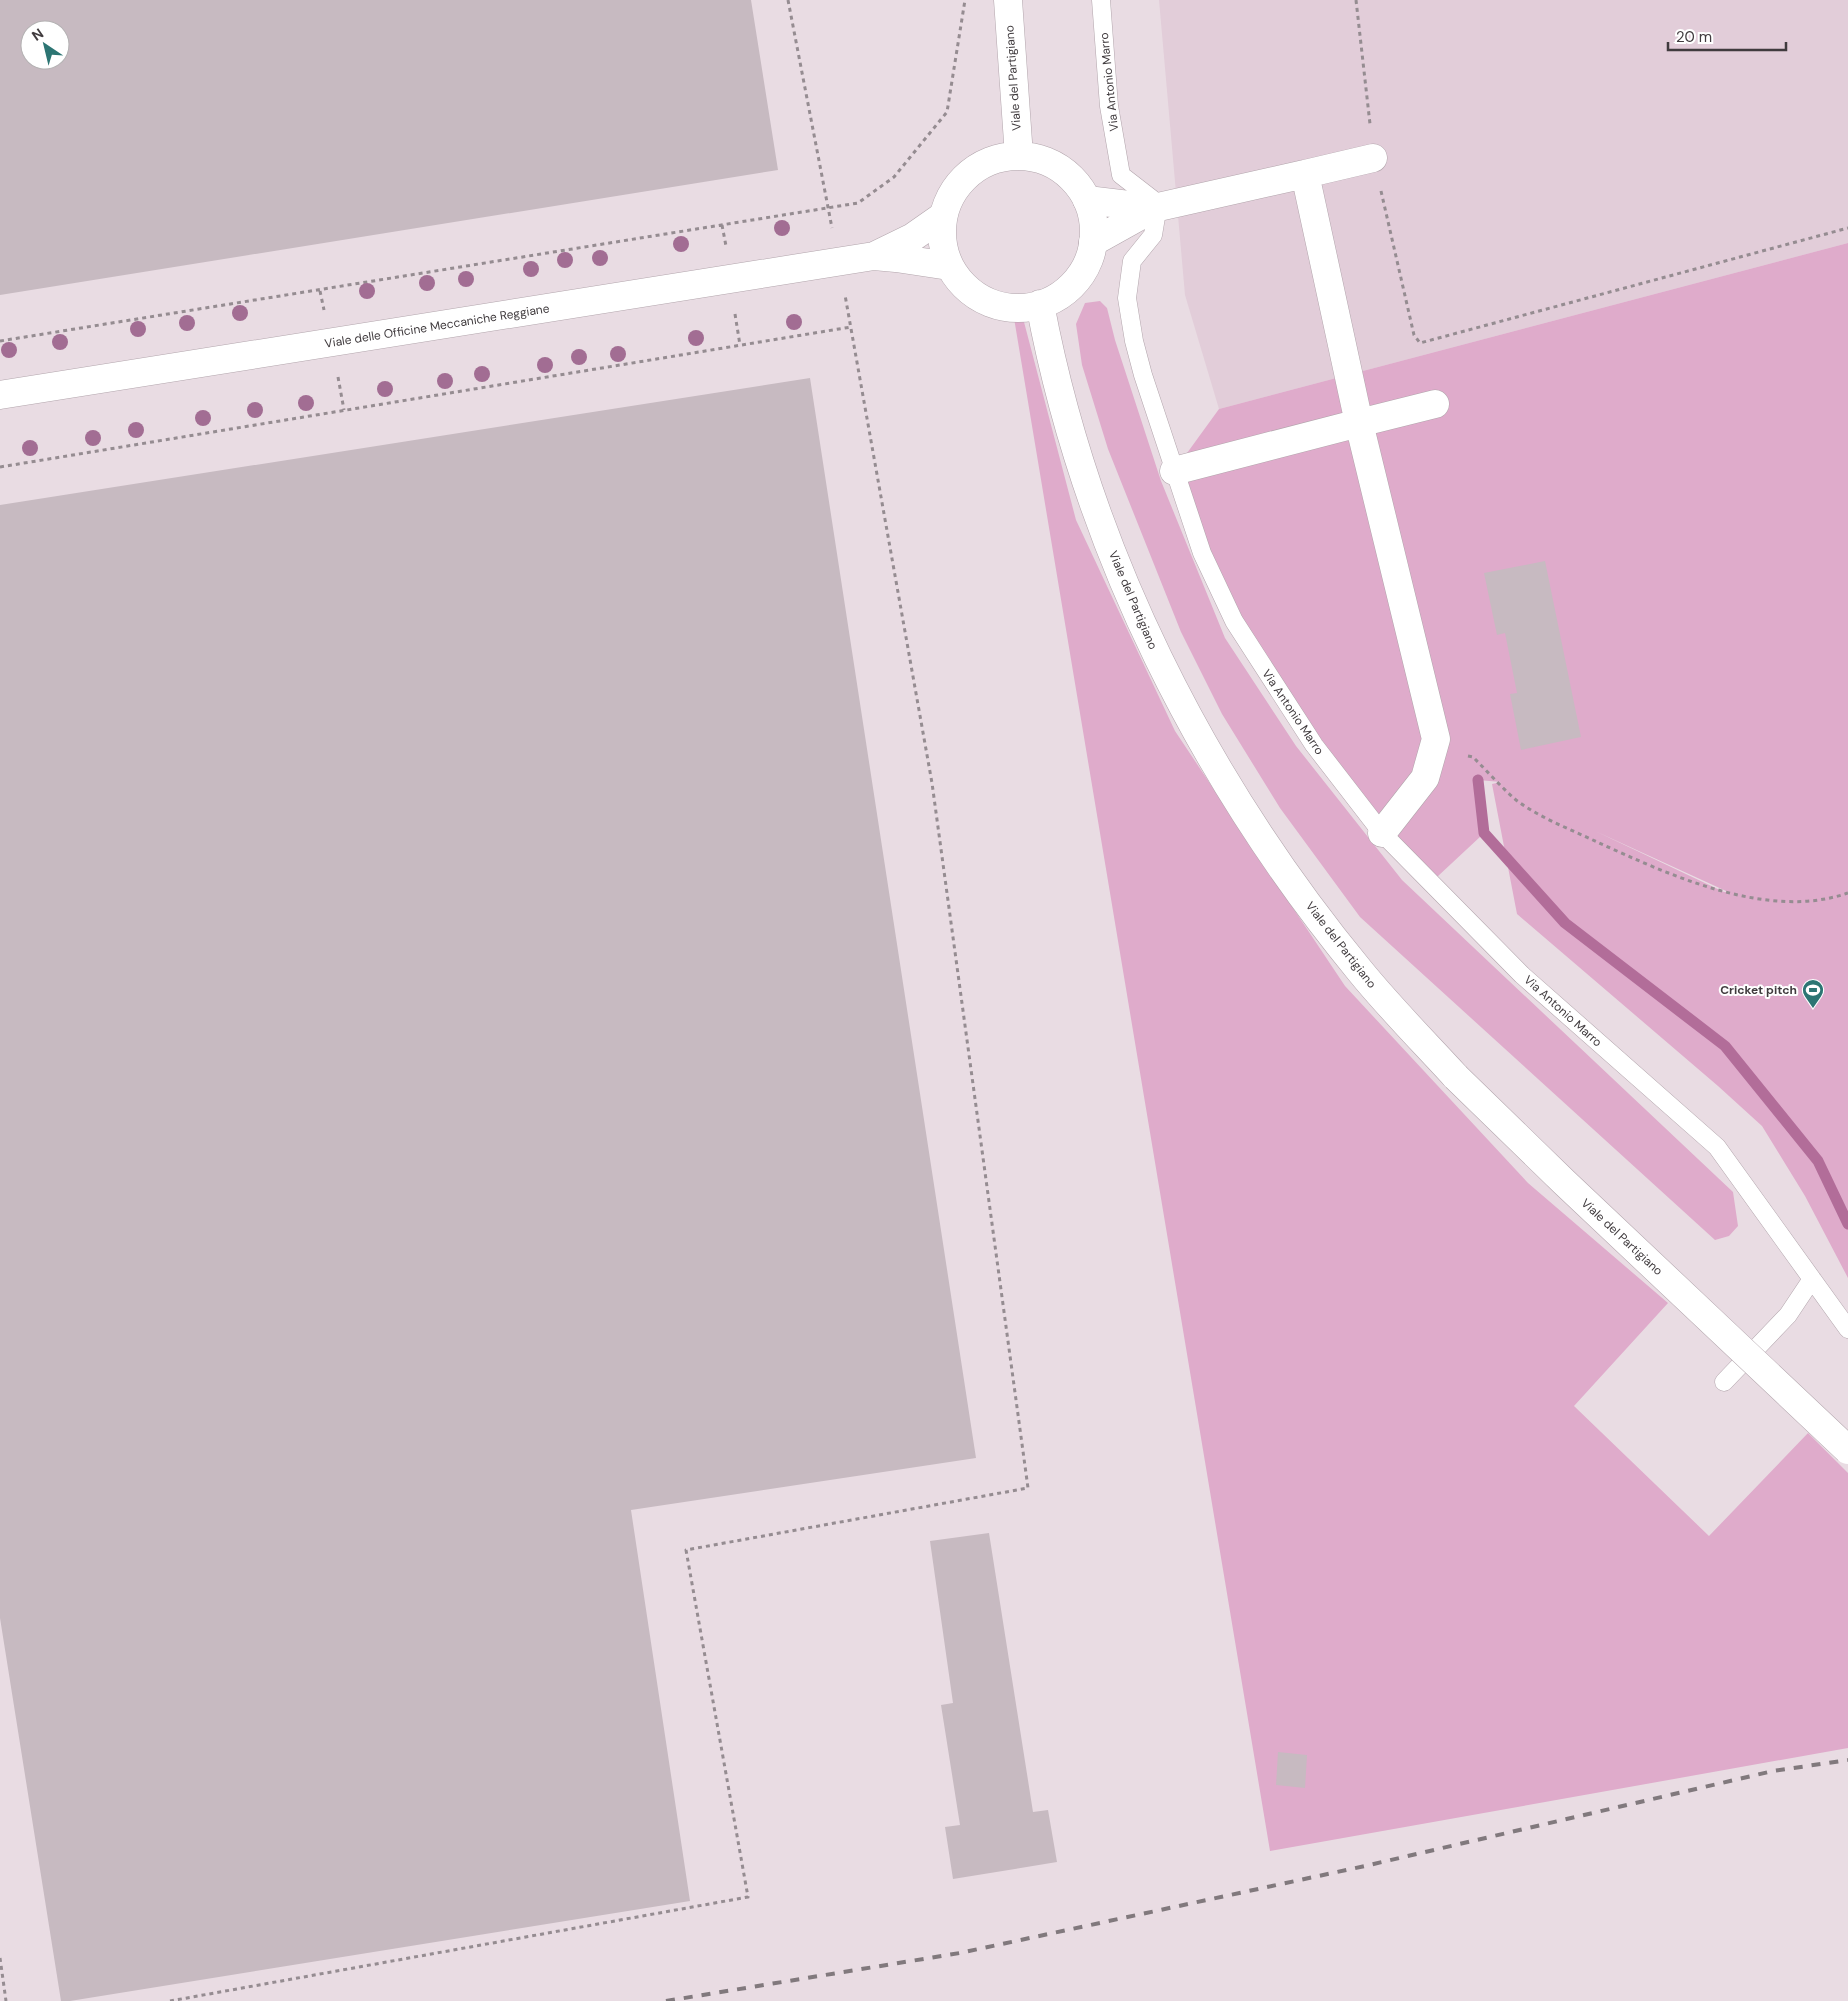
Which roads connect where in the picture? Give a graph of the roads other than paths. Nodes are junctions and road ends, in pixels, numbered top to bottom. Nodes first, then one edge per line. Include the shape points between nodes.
1 (1008, 0) edge
2 (1101, 0) edge
3 (1019, 156) junction
4 (1373, 158) road end
5 (1305, 174) junction
6 (1087, 200) junction
7 (1154, 208) junction
8 (943, 216) junction
9 (1093, 242) junction
10 (874, 256) junction
11 (949, 266) junction
12 (1040, 304) junction
13 (0, 395) edge
14 (1435, 404) dead end
15 (1359, 423) junction
16 (1174, 471) junction
17 (1382, 833) junction
18 (1812, 1279) junction
19 (1848, 1329) edge
20 (1724, 1382) dead end
21 (1848, 1450) edge

1 - 3 street, Viale del Partigiano
2 - 7 lane, Via Antonio Marro via 1109,106 1122,175 1152,199
3 - 6 street via 1040,158 1060,168
3 - 8 street via 993,159 970,172 952,192
4 - 5 street
5 - 7 street
5 - 15 street
6 - 7 street
6 - 9 street via 1094,220
7 - 9 street
7 - 16 lane, Via Antonio Marro via 1153,235 1132,261 1127,298 1142,375
8 - 10 street, Viale delle Officine Meccaniche Reggiane via 913,237
8 - 11 street via 942,242
9 - 12 street via 1087,262 1075,281 1059,295
10 - 11 street, Viale delle Officine Meccaniche Reggiane
10 - 13 street, Viale delle Officine Meccaniche Reggiane
11 - 12 street via 961,283 978,297 998,305 1019,308
12 - 21 street, Viale del Partigiano, bridge via 1083,474 1134,608 1196,731 1276,858 1319,919 1361,972 1456,1077
14 - 15 street
15 - 16 street
15 - 17 street via 1436,739 1425,778
16 - 17 lane, Via Antonio Marro via 1202,552 1234,622 1314,745
17 - 18 lane, Via Antonio Marro via 1522,975 1716,1147
18 - 19 lane, Via Antonio Marro
18 - 20 lane via 1788,1315

